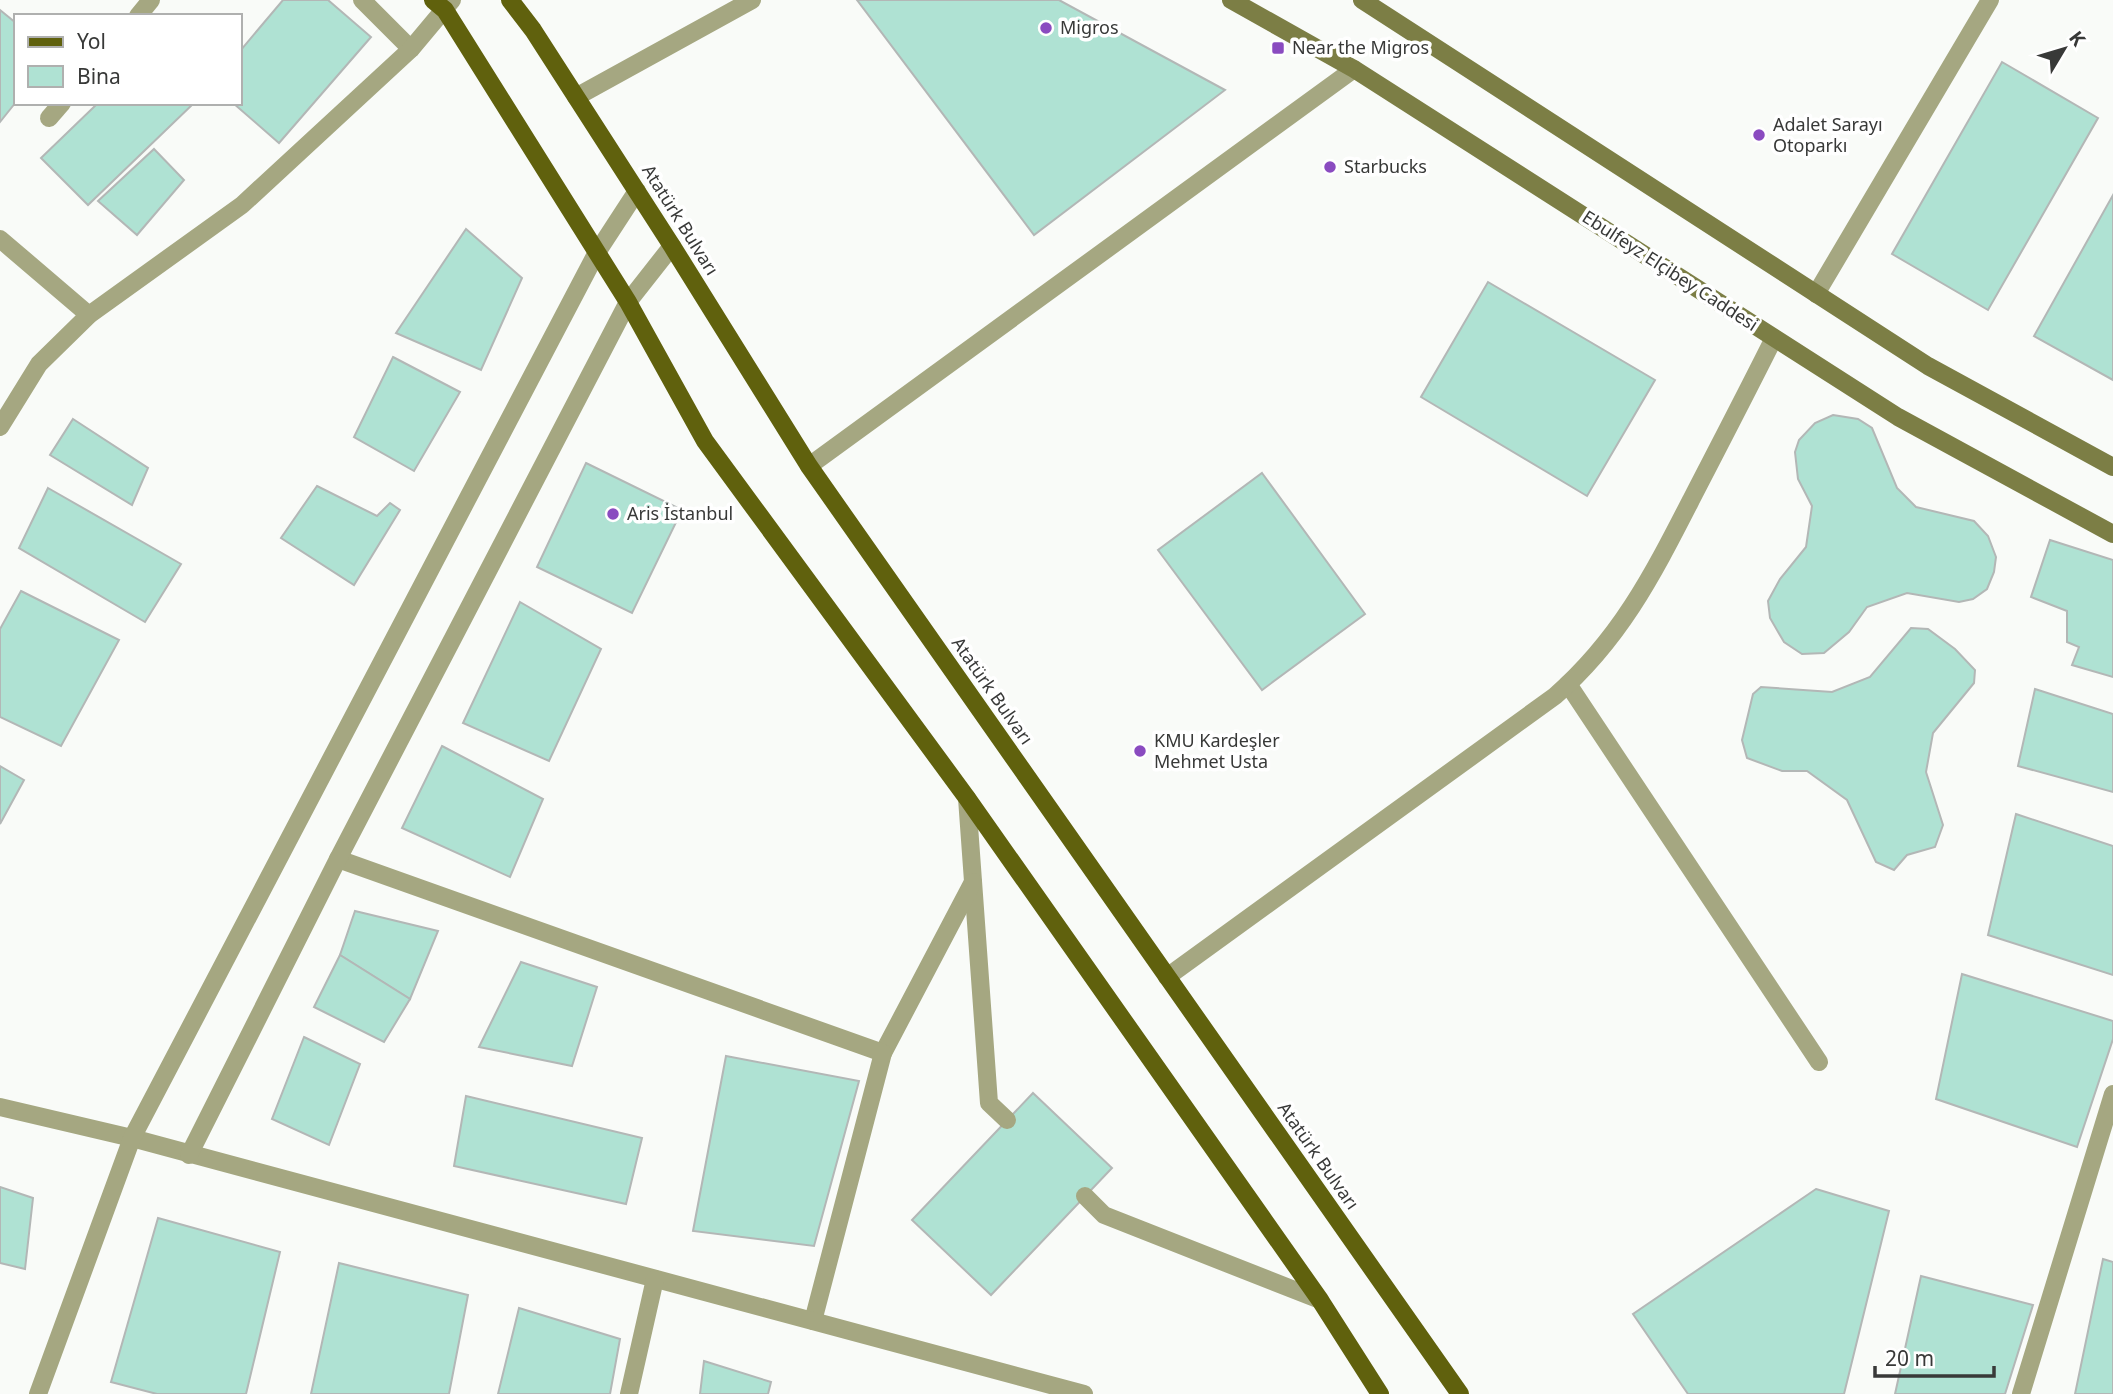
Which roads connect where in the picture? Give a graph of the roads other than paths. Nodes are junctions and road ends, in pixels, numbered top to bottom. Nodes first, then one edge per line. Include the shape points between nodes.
1 (151, 0) edge
2 (362, 0) edge
3 (510, 0) edge
4 (752, 0) edge
5 (1231, 0) edge
6 (1362, 0) edge
7 (1990, 0) edge
8 (443, 3) edge
9 (140, 14) edge
10 (411, 50) junction
11 (1354, 69) junction
12 (576, 97) junction
13 (60, 105) edge
14 (49, 118) dead end
15 (638, 191) junction
16 (0, 239) edge
17 (672, 246) junction
18 (596, 254) junction
19 (1816, 294) junction
20 (628, 302) junction
21 (89, 315) junction
22 (1774, 338) junction
23 (0, 427) edge
24 (808, 466) junction
25 (2113, 467) edge
26 (2113, 534) edge
27 (1568, 684) junction
28 (967, 798) junction
29 (338, 859) junction
30 (973, 882) junction
31 (1167, 977) junction
32 (883, 1053) junction
33 (1819, 1062) dead end
34 (2113, 1094) edge
35 (0, 1107) edge
36 (1007, 1121) dead end
37 (132, 1138) junction
38 (189, 1155) junction
39 (1086, 1196) dead end
40 (655, 1279) junction
41 (1320, 1300) junction
42 (813, 1321) junction
43 (38, 1394) edge
44 (629, 1394) edge
45 (1084, 1394) edge
46 (1380, 1394) edge
47 (1460, 1394) edge
48 (2021, 1394) edge

1 - 9 street
2 - 10 street
3 - 12 main road, Atatürk Bulvarı
4 - 12 street
5 - 11 main road, Ebulfeyz Elçibey Caddesi
6 - 19 main road
7 - 19 street
8 - 10 street
8 - 18 main road
10 - 21 street via 242,205
11 - 22 main road, Ebulfeyz Elçibey Caddesi
11 - 24 street
12 - 15 main road, Atatürk Bulvarı
13 - 14 street
15 - 17 main road, Atatürk Bulvarı
15 - 18 street
16 - 21 street
17 - 20 street
17 - 24 main road, Atatürk Bulvarı
18 - 20 main road
18 - 37 street
19 - 25 main road via 1928,366
20 - 28 main road via 705,441
20 - 29 street
21 - 23 street via 39,364
22 - 26 main road, Ebulfeyz Elçibey Caddesi via 1898,417
22 - 27 street via 1643,593 1606,646
24 - 31 main road, Atatürk Bulvarı
27 - 31 street
27 - 33 street
28 - 30 street
28 - 41 main road
29 - 32 street
29 - 38 street
30 - 32 street
30 - 36 street via 989,1103
31 - 47 main road, Atatürk Bulvarı
32 - 42 street
34 - 48 street
35 - 37 street
37 - 38 street
37 - 43 street
38 - 40 street
39 - 41 street via 1104,1215
40 - 42 street
40 - 44 street
41 - 46 main road
42 - 45 street

